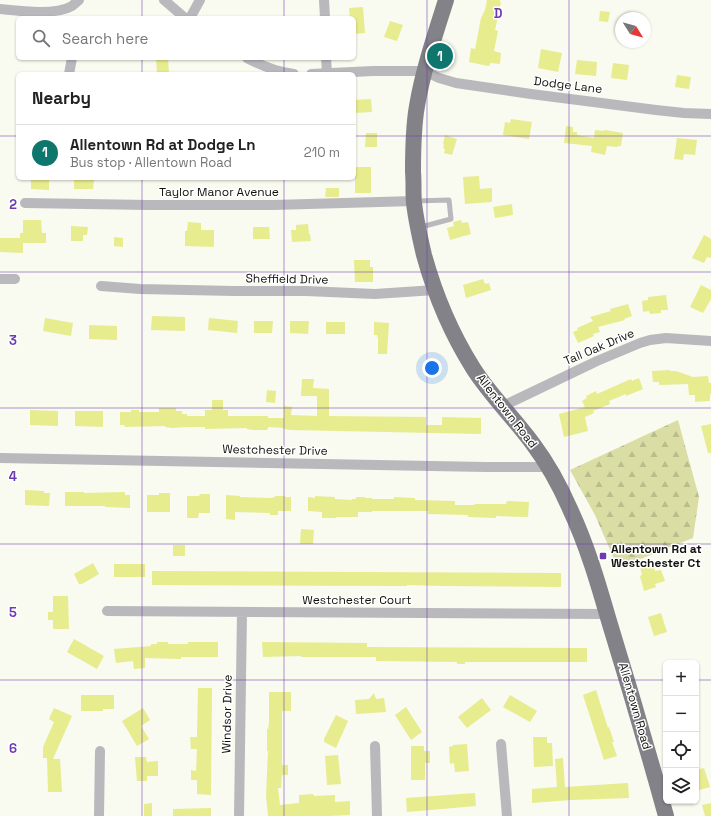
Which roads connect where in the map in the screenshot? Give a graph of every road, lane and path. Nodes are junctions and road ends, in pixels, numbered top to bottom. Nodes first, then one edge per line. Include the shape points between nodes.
1 (79, 0) edge
2 (164, 0) edge
3 (200, 0) edge
4 (324, 0) edge
5 (446, 0) edge
6 (0, 9) edge
7 (63, 14) edge
8 (183, 16) edge
9 (191, 16) edge
10 (325, 16) edge
11 (72, 60) edge
12 (251, 60) edge
13 (326, 60) edge
14 (424, 71) junction
15 (69, 72) edge
16 (275, 72) edge
17 (327, 72) edge
18 (350, 72) edge
19 (711, 114) edge
20 (414, 202) junction
21 (25, 203) dead end
22 (418, 227) junction
23 (0, 279) edge
24 (15, 279) dead end
25 (101, 286) dead end
26 (435, 290) junction
27 (711, 341) edge
28 (503, 406) junction
29 (0, 458) edge
30 (549, 467) junction
31 (106, 611) dead end
32 (242, 612) junction
33 (607, 614) junction
34 (501, 744) dead end
35 (375, 746) dead end
36 (100, 751) dead end
37 (99, 816) edge
38 (239, 816) edge
39 (377, 816) edge
40 (507, 816) edge
41 (666, 816) edge

1 - 7 street
2 - 8 street
3 - 9 street
4 - 10 street
5 - 14 main road, Allentown Road
6 - 7 street
11 - 15 street
12 - 16 street
13 - 17 street
14 - 18 street
14 - 19 street, Dodge Lane via 456,83 656,110
14 - 20 main road, Allentown Road via 415,124
20 - 21 street, Taylor Manor Avenue via 273,205
20 - 22 main road, Allentown Road
20 - 22 lane via 449,200 451,219
22 - 26 main road, Allentown Road
23 - 24 street
25 - 26 street, Sheffield Drive via 375,294
26 - 28 main road, Allentown Road via 456,339 473,368
27 - 28 street, Tall Oak Drive via 666,338 640,343
28 - 30 main road, Allentown Road
29 - 30 street, Westchester Drive
30 - 33 main road, Allentown Road via 577,524
31 - 32 street, Westchester Court
32 - 33 street, Westchester Court
32 - 38 street, Windsor Drive
33 - 41 main road, Allentown Road
34 - 40 street
35 - 39 street
36 - 37 street

